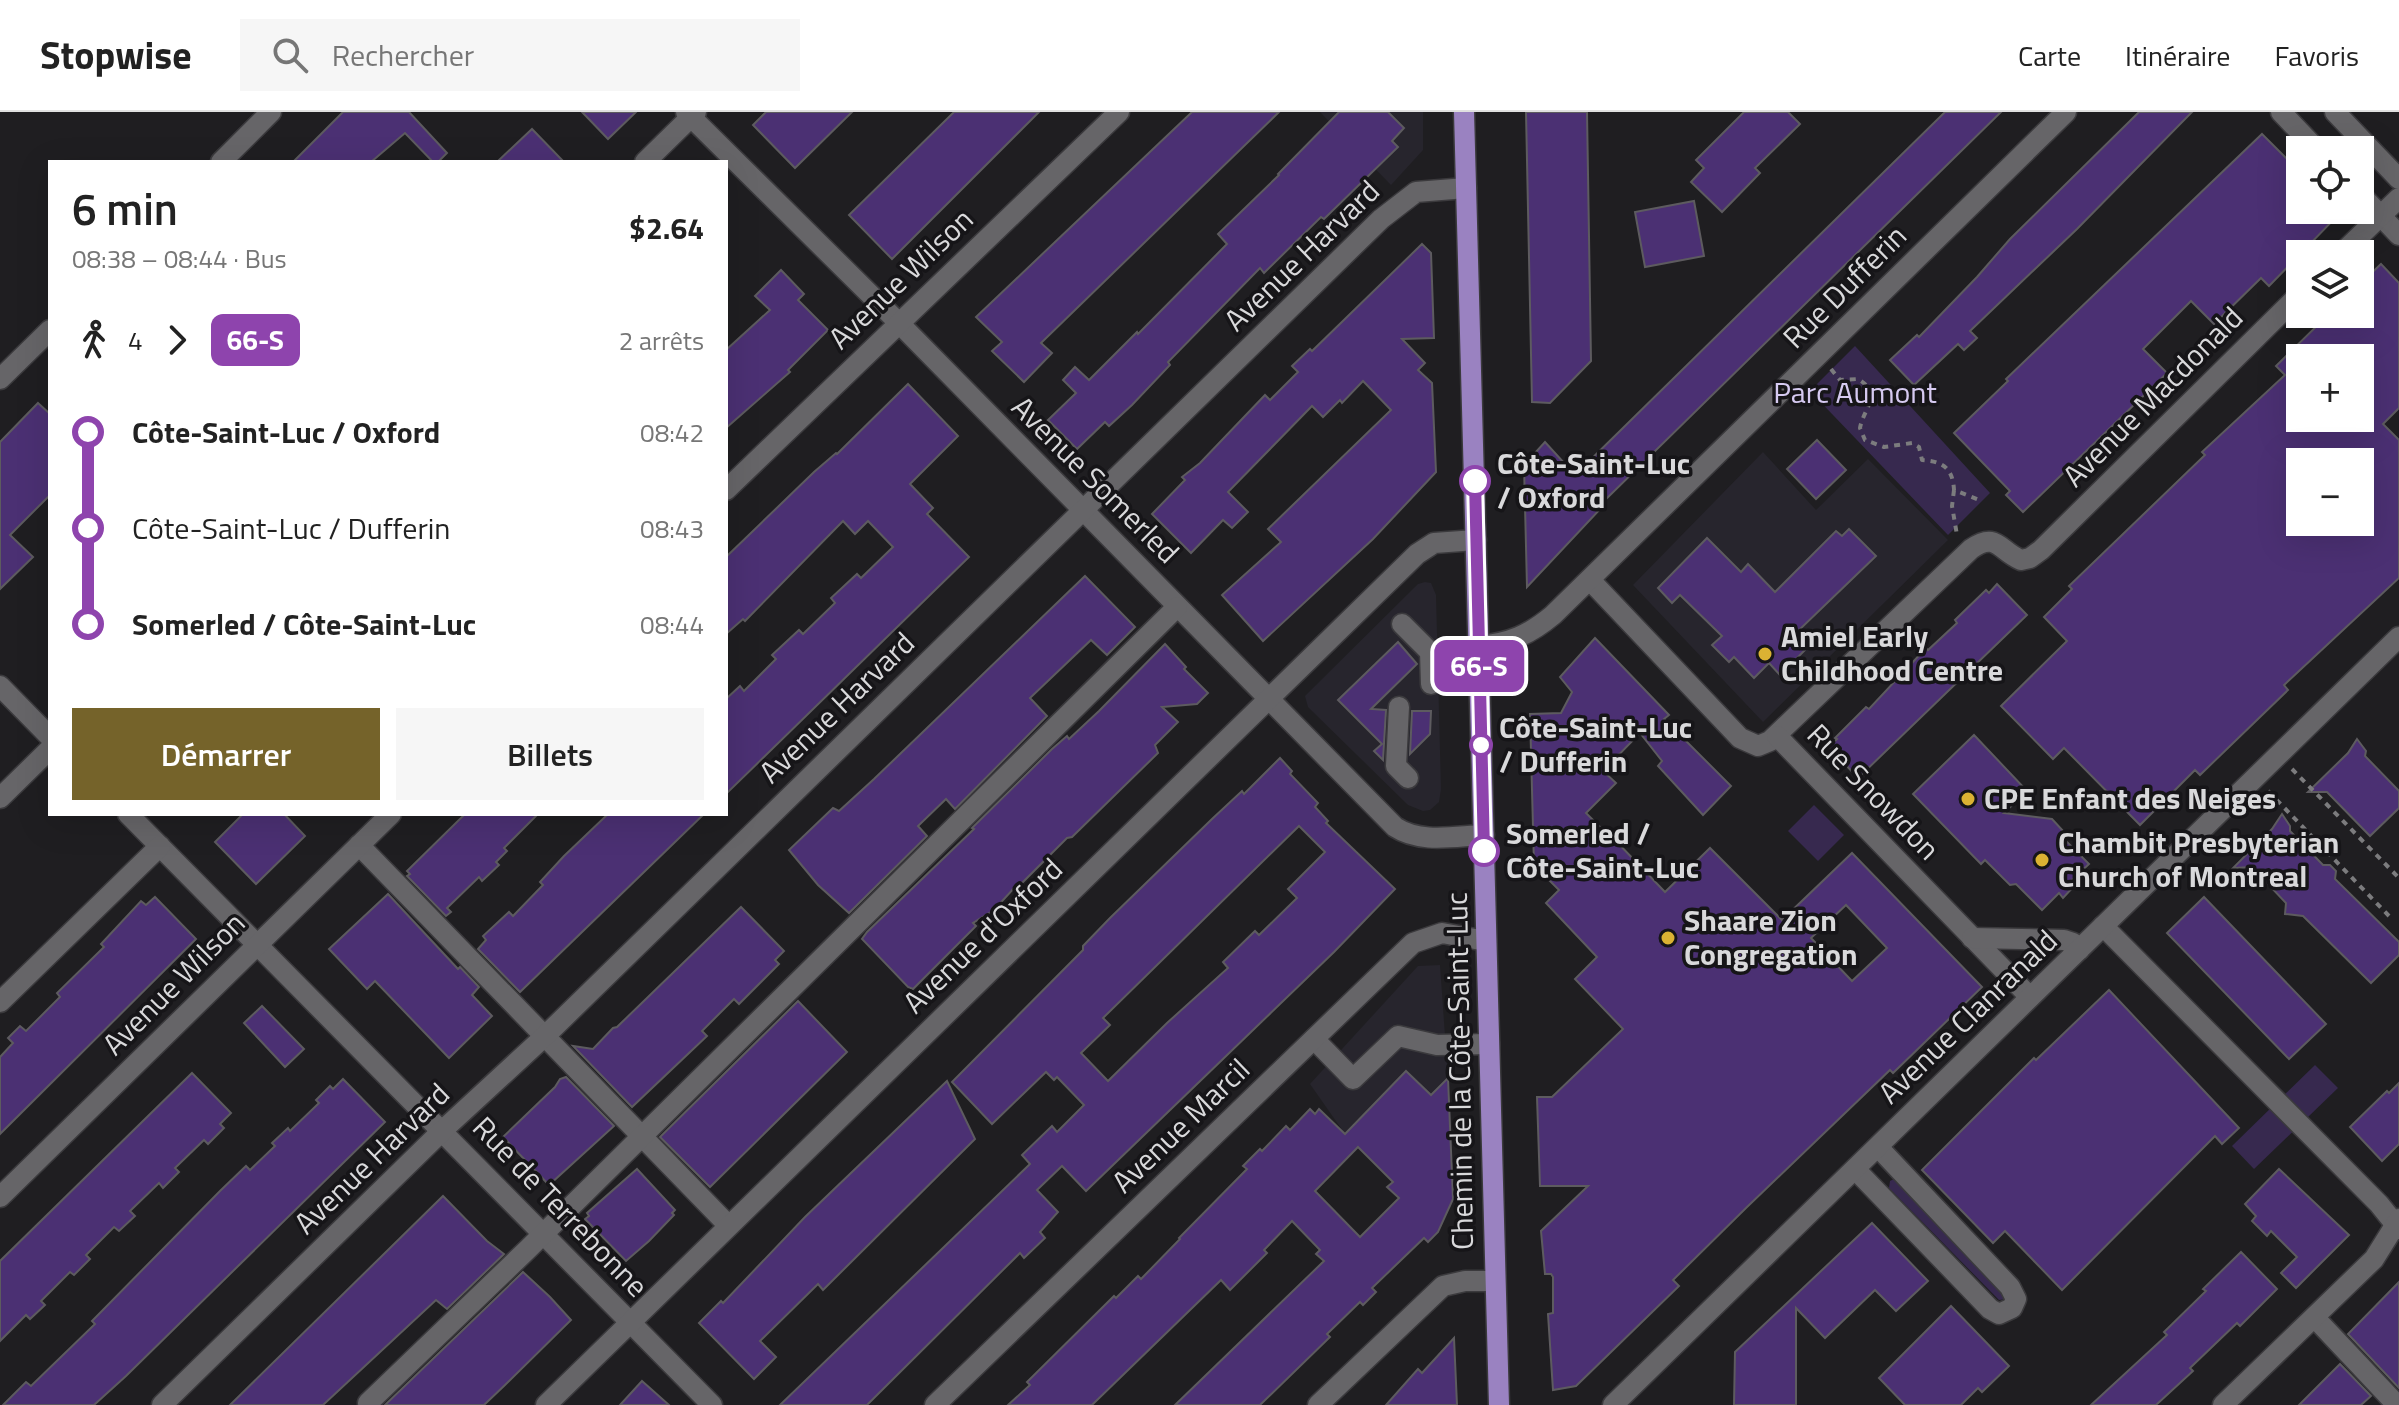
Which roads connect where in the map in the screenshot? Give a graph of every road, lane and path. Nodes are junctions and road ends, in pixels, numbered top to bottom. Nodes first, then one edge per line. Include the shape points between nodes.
1 (271, 112) edge
2 (1119, 112) edge
3 (1464, 112) edge
4 (2066, 112) edge
5 (2281, 112) edge
6 (2335, 112) edge
7 (691, 114) edge
8 (2304, 136) edge
9 (223, 160) edge
10 (647, 160) edge
11 (2399, 179) edge
12 (1466, 188) junction
13 (2399, 198) edge
14 (2374, 209) edge
15 (2380, 216) junction
16 (2399, 235) edge
17 (2355, 240) edge
18 (2286, 308) edge
19 (899, 323) junction
20 (48, 332) edge
21 (1829, 367) dead end
22 (0, 379) edge
23 (728, 488) edge
24 (1954, 490) junction
25 (1982, 501) dead end
26 (1081, 511) junction
27 (1476, 540) junction
28 (1964, 542) junction
29 (1590, 580) junction
30 (1177, 607) junction
31 (1402, 624) dead end
32 (2399, 637) edge
33 (1479, 646) junction
34 (1431, 684) dead end
35 (0, 686) edge
36 (1269, 700) junction
37 (1399, 707) dead end
38 (48, 735) edge
39 (1777, 736) junction
40 (48, 751) edge
41 (2278, 755) junction
42 (1408, 778) dead end
43 (2255, 778) junction
44 (0, 798) edge
45 (130, 816) edge
46 (389, 816) edge
47 (1484, 835) junction
48 (359, 845) junction
49 (160, 846) junction
50 (2399, 878) edge
51 (2389, 916) dead end
52 (2103, 926) junction
53 (1972, 938) junction
54 (1486, 941) junction
55 (258, 943) junction
56 (2079, 950) junction
57 (2030, 997) junction
58 (0, 1002) edge
59 (545, 1036) junction
60 (1314, 1039) junction
61 (1489, 1044) junction
62 (443, 1130) junction
63 (642, 1136) junction
64 (1878, 1147) junction
65 (1855, 1169) junction
66 (0, 1197) edge
67 (2398, 1224) edge
68 (728, 1225) junction
69 (544, 1233) junction
70 (1495, 1281) junction
71 (2315, 1318) junction
72 (631, 1322) junction
73 (368, 1403) dead end
74 (162, 1405) edge
75 (546, 1405) edge
76 (712, 1405) edge
77 (935, 1405) edge
78 (1318, 1405) edge
79 (1499, 1405) edge
80 (1613, 1405) edge
81 (2223, 1405) edge
82 (2397, 1405) edge

1 - 9 street
2 - 19 street, Avenue Wilson
3 - 12 main road, Chemin de la Côte-Saint-Luc
4 - 29 street, Rue Dufferin
5 - 8 street
6 - 11 street
7 - 10 street
7 - 19 street, Avenue Somerled
12 - 26 street, Avenue Harvard via 1421,191 1400,203
12 - 27 main road, Chemin de la Côte-Saint-Luc
13 - 15 street
14 - 15 street
15 - 16 street
15 - 17 street
18 - 28 street, Avenue Macdonald via 2026,560 1991,541
19 - 23 street, Avenue Wilson
19 - 26 street, Avenue Somerled
20 - 22 street
21 - 24 path via 1840,380 1866,384 1870,402 1861,423 1865,440 1884,447 1916,445 1922,460 1948,469
24 - 25 path
24 - 28 path via 1952,506
26 - 30 street, Avenue Somerled
26 - 59 street, Avenue Harvard
27 - 33 main road, Chemin de la Côte-Saint-Luc
27 - 36 street, Avenue d'Oxford via 1443,541 1425,548
28 - 39 street
29 - 33 street, Rue Dufferin via 1531,633
29 - 39 street, Rue Snowdon via 1740,738 1758,746
30 - 36 street, Avenue Somerled
30 - 63 street
31 - 34 street via 1430,652
32 - 41 street, Avenue Clanranald
33 - 47 main road, Chemin de la Côte-Saint-Luc
35 - 38 street
36 - 47 street, Avenue Somerled via 1401,831 1426,838
36 - 68 street, Avenue d'Oxford
37 - 42 street via 1396,766
39 - 53 street, Rue Snowdon
40 - 44 street
41 - 43 street, Avenue Clanranald
41 - 50 path
43 - 51 path
43 - 52 street, Avenue Clanranald
45 - 49 street, Rue de Terrebonne
46 - 48 street, Avenue Wilson
47 - 54 main road, Chemin de la Côte-Saint-Luc
48 - 55 street, Avenue Wilson
48 - 59 street
49 - 55 street, Rue de Terrebonne
49 - 58 street
52 - 56 street, Avenue Clanranald
52 - 67 street
53 - 56 street via 2064,940
53 - 57 street, Rue Snowdon
54 - 60 street, Avenue Marcil via 1442,933 1419,939
54 - 61 main road, Chemin de la Côte-Saint-Luc
55 - 62 street, Rue de Terrebonne
55 - 66 street, Avenue Wilson
56 - 57 street, Avenue Clanranald
57 - 64 street, Avenue Clanranald
59 - 62 street, Avenue Harvard
59 - 63 street
60 - 61 street via 1353,1079 1398,1036 1437,1045
60 - 77 street, Avenue Marcil
61 - 70 main road, Chemin de la Côte-Saint-Luc
62 - 69 street, Rue de Terrebonne
62 - 74 street, Avenue Harvard
63 - 68 street
63 - 69 street
64 - 65 street, Avenue Clanranald
64 - 65 street via 2010,1287 2016,1299 2008,1311 1990,1309
65 - 80 street, Avenue Clanranald
67 - 71 street via 2374,1259
68 - 72 street, Avenue d'Oxford
69 - 72 street, Rue de Terrebonne
69 - 73 street
70 - 78 street via 1443,1286
70 - 79 main road, Chemin de la Côte-Saint-Luc
71 - 81 street
71 - 82 street
72 - 75 street, Avenue d'Oxford
72 - 76 street, Rue de Terrebonne

